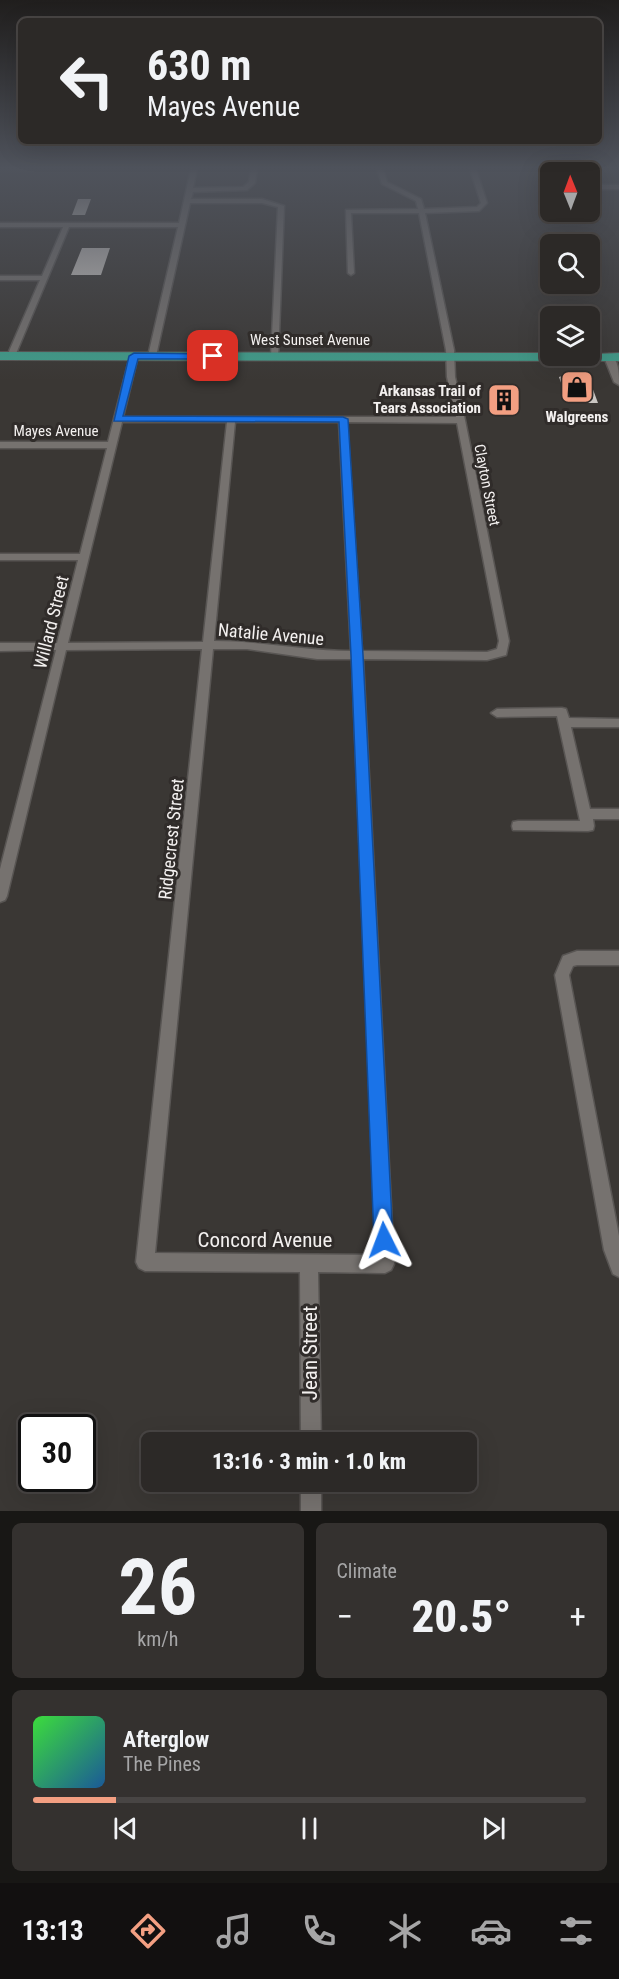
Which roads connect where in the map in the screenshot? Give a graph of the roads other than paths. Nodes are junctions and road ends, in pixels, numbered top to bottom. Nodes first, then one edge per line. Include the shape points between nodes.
1 (61, 240) edge
2 (179, 240) edge
3 (279, 240) edge
4 (349, 240) edge
5 (427, 240) edge
6 (351, 273) dead end
7 (0, 278) edge
8 (44, 278) junction
9 (5, 356) edge
10 (134, 356) junction
11 (153, 356) junction
12 (274, 357) junction
13 (449, 357) junction
14 (614, 357) edge
15 (619, 382) edge
16 (118, 419) junction
17 (231, 419) junction
18 (343, 419) junction
19 (461, 420) junction
20 (0, 445) edge
21 (111, 445) junction
22 (84, 556) junction
23 (0, 557) edge
24 (209, 645) junction
25 (0, 647) edge
26 (62, 647) junction
27 (502, 652) joint
28 (357, 655) junction
29 (497, 713) dead end
30 (564, 722) junction
31 (619, 723) edge
32 (585, 814) junction
33 (619, 814) edge
34 (518, 825) dead end
35 (0, 896) edge
36 (619, 958) edge
37 (145, 1262) joint
38 (309, 1263) junction
39 (619, 1268) edge
40 (311, 1432) edge
41 (311, 1492) edge
42 (311, 1511) edge

1 - 8 street
2 - 11 street
3 - 12 street
4 - 6 street
5 - 13 street, Clayton Street
7 - 8 street
8 - 9 street
9 - 10 highway, West Sunset Avenue
10 - 11 highway, West Sunset Avenue
10 - 16 street, Willard Street
11 - 12 highway, West Sunset Avenue
12 - 13 highway, West Sunset Avenue
13 - 14 highway, West Sunset Avenue
13 - 19 street, Clayton Street
14 - 15 street
16 - 17 street, Mayes Avenue
16 - 21 street, Willard Street
17 - 18 street, Mayes Avenue
17 - 24 street, Ridgecrest Street
18 - 19 street, Mayes Avenue
18 - 28 street
19 - 27 street, Clayton Street via 504,641
20 - 21 street, Mayes Avenue
21 - 22 street, Willard Street
22 - 23 street
22 - 26 street, Willard Street
24 - 26 street, Natalie Avenue
24 - 28 street, Natalie Avenue
24 - 37 street, Ridgecrest Street
25 - 26 street, Natalie Avenue
26 - 35 street, Willard Street
27 - 28 street, Natalie Avenue via 487,656
28 - 38 street, Concord Avenue via 385,1263
29 - 30 street via 562,712
30 - 31 street
30 - 32 street
32 - 33 street
32 - 34 street via 588,826
36 - 39 street via 578,958 568,961 562,975
37 - 38 street, Concord Avenue
38 - 40 street, Jean Street
41 - 42 street

